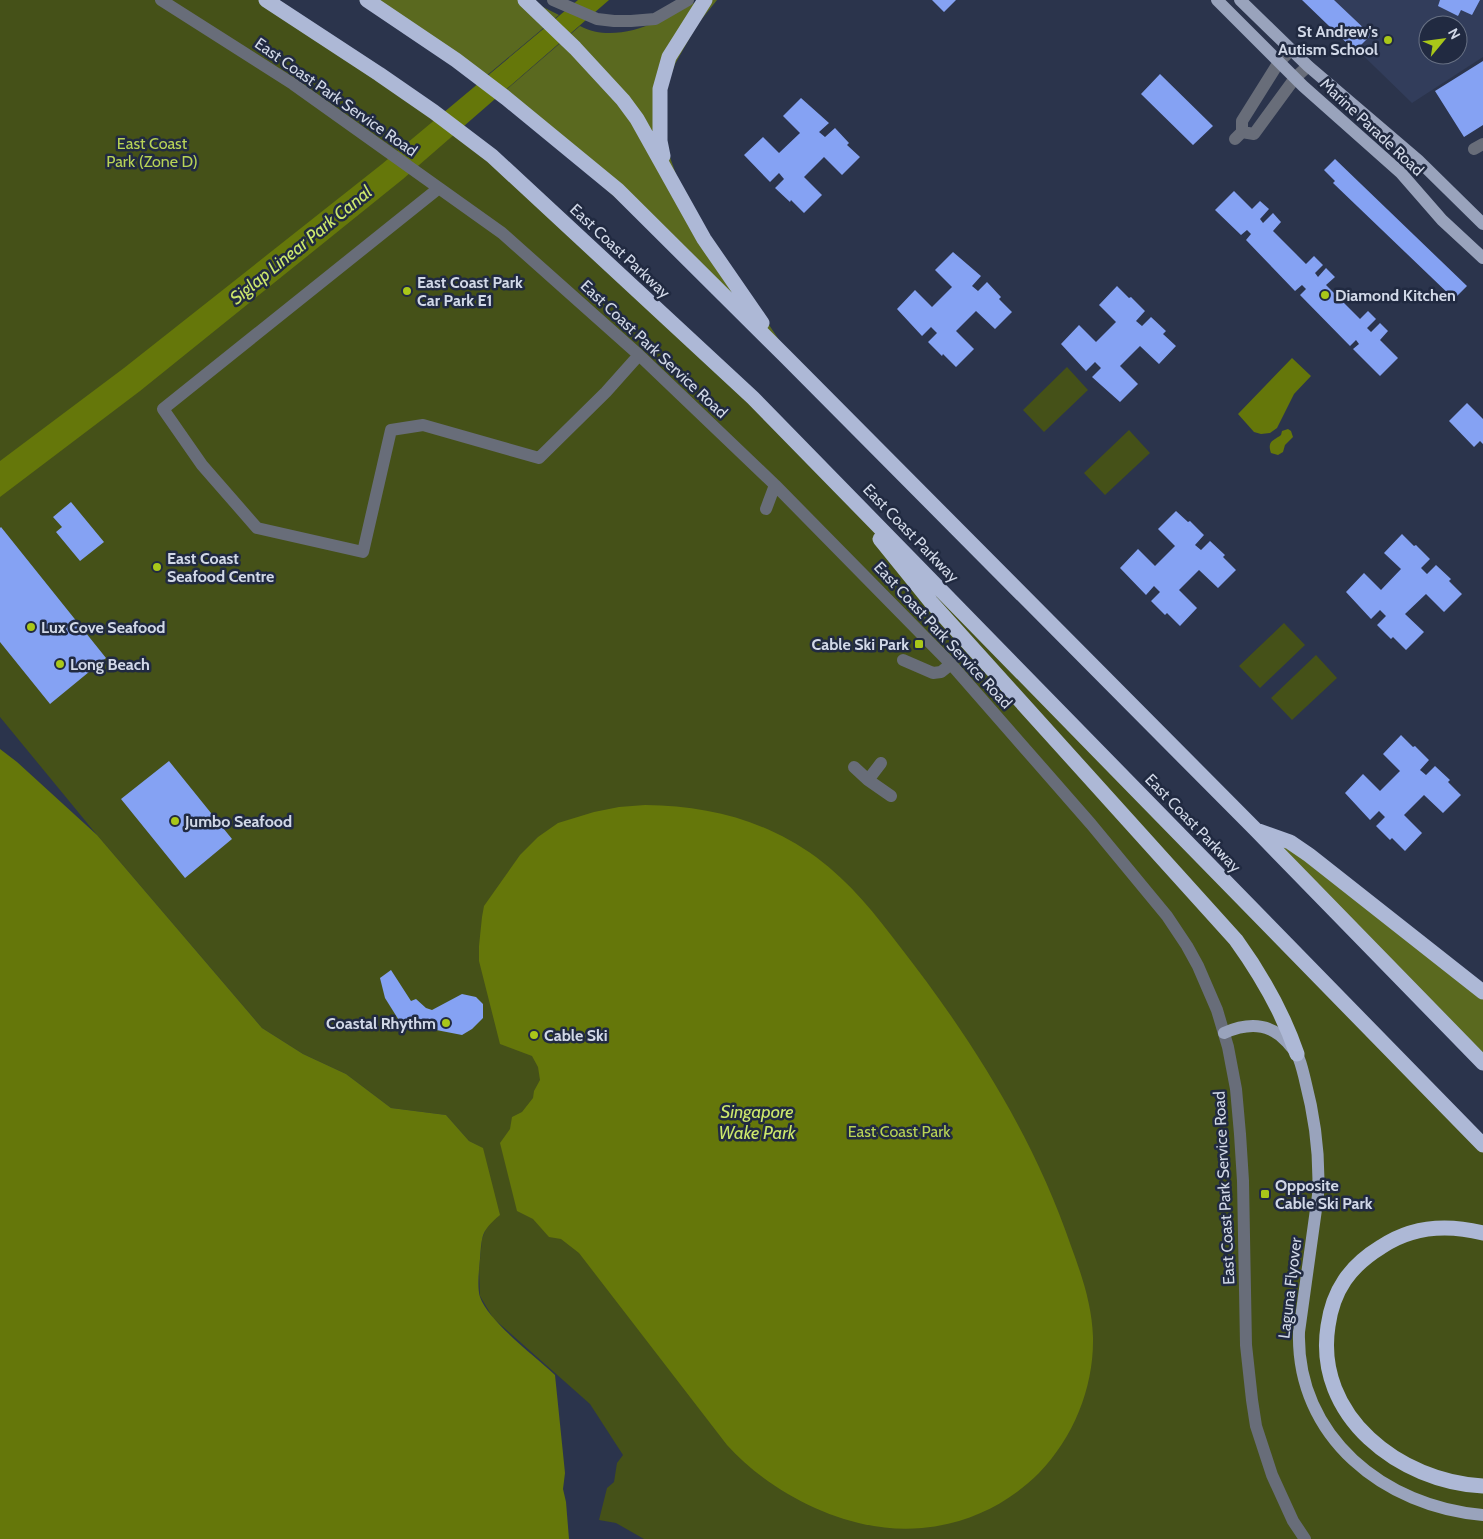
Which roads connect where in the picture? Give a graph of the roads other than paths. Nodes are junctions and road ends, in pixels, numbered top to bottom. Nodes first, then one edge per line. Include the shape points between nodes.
1 (161, 0) edge
2 (266, 0) edge
3 (366, 0) edge
4 (525, 0) edge
5 (554, 0) edge
6 (688, 0) edge
7 (705, 0) edge
8 (1217, 0) edge
9 (1240, 0) edge
10 (1291, 50) junction
11 (1279, 62) junction
12 (1308, 66) junction
13 (1295, 78) junction
14 (666, 172) junction
15 (439, 188) junction
16 (1483, 224) edge
17 (1483, 258) edge
18 (639, 355) junction
19 (785, 356) junction
20 (830, 475) junction
21 (775, 485) junction
22 (766, 509) dead end
23 (902, 660) dead end
24 (951, 664) junction
25 (881, 763) dead end
26 (854, 767) dead end
27 (868, 780) junction
28 (891, 796) dead end
29 (1255, 829) junction
30 (1483, 992) edge
31 (1224, 1033) junction
32 (1297, 1054) junction
33 (1483, 1063) edge
34 (1483, 1146) edge
35 (1483, 1233) edge
36 (1483, 1486) edge
37 (1483, 1515) edge
38 (1305, 1539) edge

1 - 15 street, East Coast Park Service Road via 293,84
2 - 20 highway, East Coast Parkway via 379,74 492,156 753,398
3 - 19 highway via 506,98 618,190
4 - 14 highway via 575,48 628,107
5 - 6 street via 597,19 631,21 654,19
7 - 14 highway via 669,57 660,89 660,141
8 - 11 main road, Marine Parade Road
9 - 10 main road, Marine Parade Road
10 - 11 street
10 - 12 main road, Marine Parade Road
11 - 13 main road, Marine Parade Road
11 - 13 street via 1242,121 1238,136 1254,134
12 - 13 street
12 - 16 main road, Marine Parade Road via 1418,160
13 - 17 main road, Marine Parade Road via 1400,173 1442,220
14 - 19 highway via 704,239
15 - 18 street, East Coast Park Service Road via 502,232
15 - 18 street via 163,409 206,470 257,528 364,552 391,430 423,425 539,458
18 - 21 street, East Coast Park Service Road
19 - 29 highway
20 - 32 highway via 931,602 1236,940 1270,992
20 - 34 highway, East Coast Parkway
21 - 22 street
21 - 24 street, East Coast Park Service Road
23 - 24 street via 933,673 941,672
24 - 31 street, East Coast Park Service Road via 1167,916 1198,966
25 - 27 street
26 - 27 street
27 - 28 street
29 - 30 highway via 1290,842 1309,855
29 - 33 highway
31 - 32 main road via 1249,1026 1267,1028 1282,1037
31 - 38 street, East Coast Park Service Road via 1234,1075 1240,1134 1246,1345 1256,1426 1272,1475
32 - 37 main road, Laguna Flyover via 1313,1113 1319,1177 1299,1332 1300,1366 1310,1398 1338,1445 1377,1479 1427,1504
35 - 36 highway via 1450,1227 1424,1229 1397,1238 1374,1251 1341,1284 1326,1334 1330,1376 1340,1400 1360,1430 1404,1464 1458,1484

